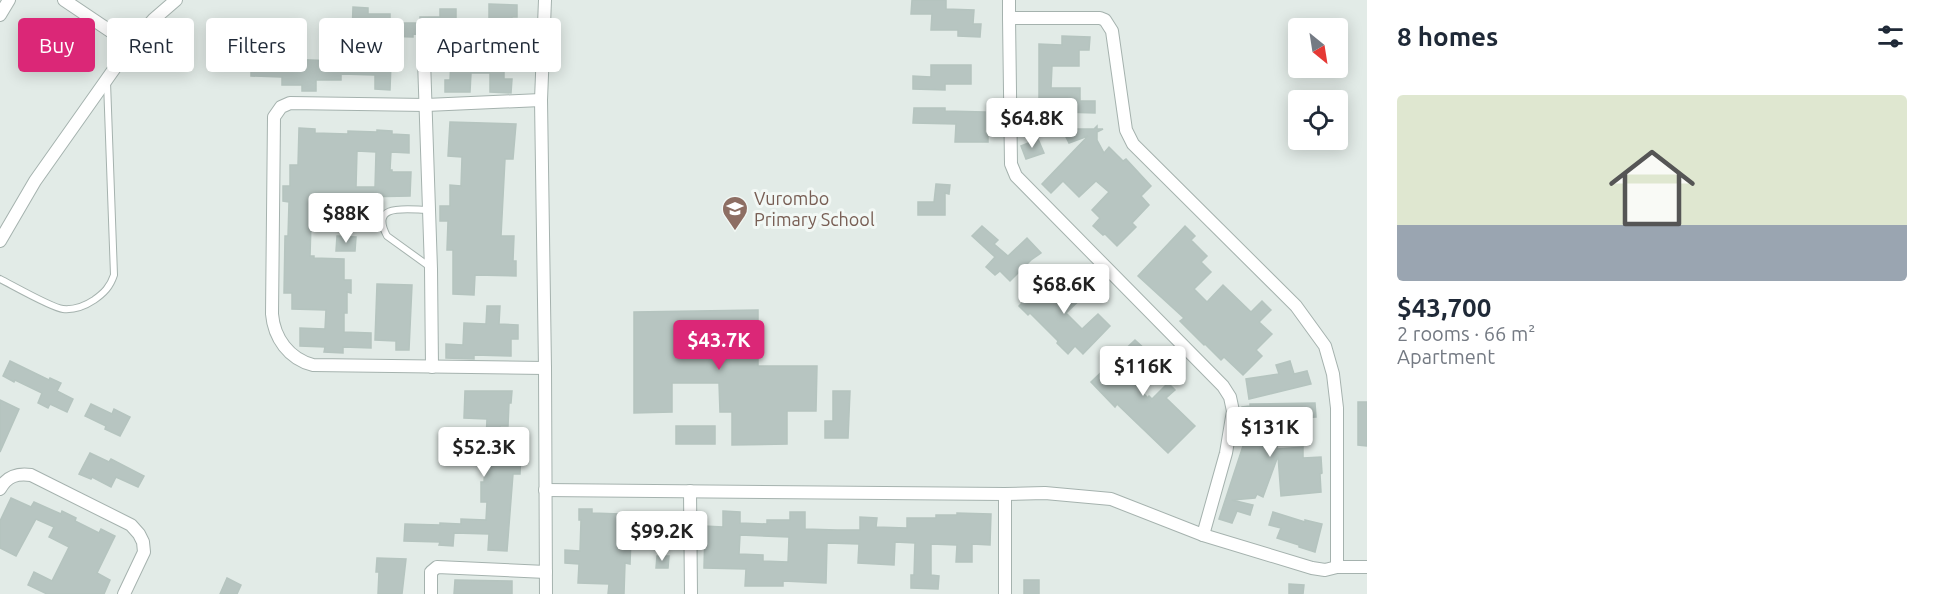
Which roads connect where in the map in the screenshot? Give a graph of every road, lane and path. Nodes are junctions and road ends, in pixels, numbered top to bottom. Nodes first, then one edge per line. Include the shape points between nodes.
1 (9, 0) edge
2 (64, 0) edge
3 (176, 0) edge
4 (545, 0) edge
5 (1009, 0) edge
6 (0, 15) edge
7 (155, 18) edge
8 (1009, 18) junction
9 (107, 29) edge
10 (111, 72) edge
11 (425, 72) edge
12 (107, 78) junction
13 (541, 100) junction
14 (426, 105) junction
15 (429, 210) junction
16 (0, 241) edge
17 (431, 269) junction
18 (0, 279) edge
19 (432, 367) junction
20 (545, 368) junction
21 (0, 489) edge
22 (545, 490) junction
23 (690, 491) junction
24 (1005, 494) junction
25 (1203, 535) junction
26 (1337, 567) junction
27 (1367, 567) edge
28 (546, 572) junction
29 (124, 594) edge
30 (431, 594) edge
31 (546, 594) edge
32 (691, 594) edge
33 (1005, 594) edge

1 - 6 street
2 - 9 street
3 - 7 street
4 - 13 street
5 - 8 street
8 - 25 street via 1011,164 1016,176 1230,397 1233,411 1226,453
8 - 26 street via 1105,20 1112,31 1126,130 1133,144 1296,306 1325,346 1337,408
10 - 12 street
11 - 14 street
12 - 16 street via 35,181
12 - 18 lane via 114,275 111,284 88,304 61,309
13 - 14 street
13 - 20 street
14 - 15 street
14 - 19 street via 290,103 277,111 272,314 277,334 288,352 302,362
15 - 17 street
15 - 17 lane via 392,209 383,216 384,229 392,240
17 - 19 street
19 - 20 street
20 - 22 street
21 - 29 street via 11,476 31,475 131,525 143,542 144,552
22 - 23 street
22 - 28 street
23 - 24 street
23 - 32 street
24 - 25 street via 1106,498
24 - 33 street
25 - 26 street via 1312,568
26 - 27 street
28 - 30 street via 437,567 431,572
28 - 31 street

